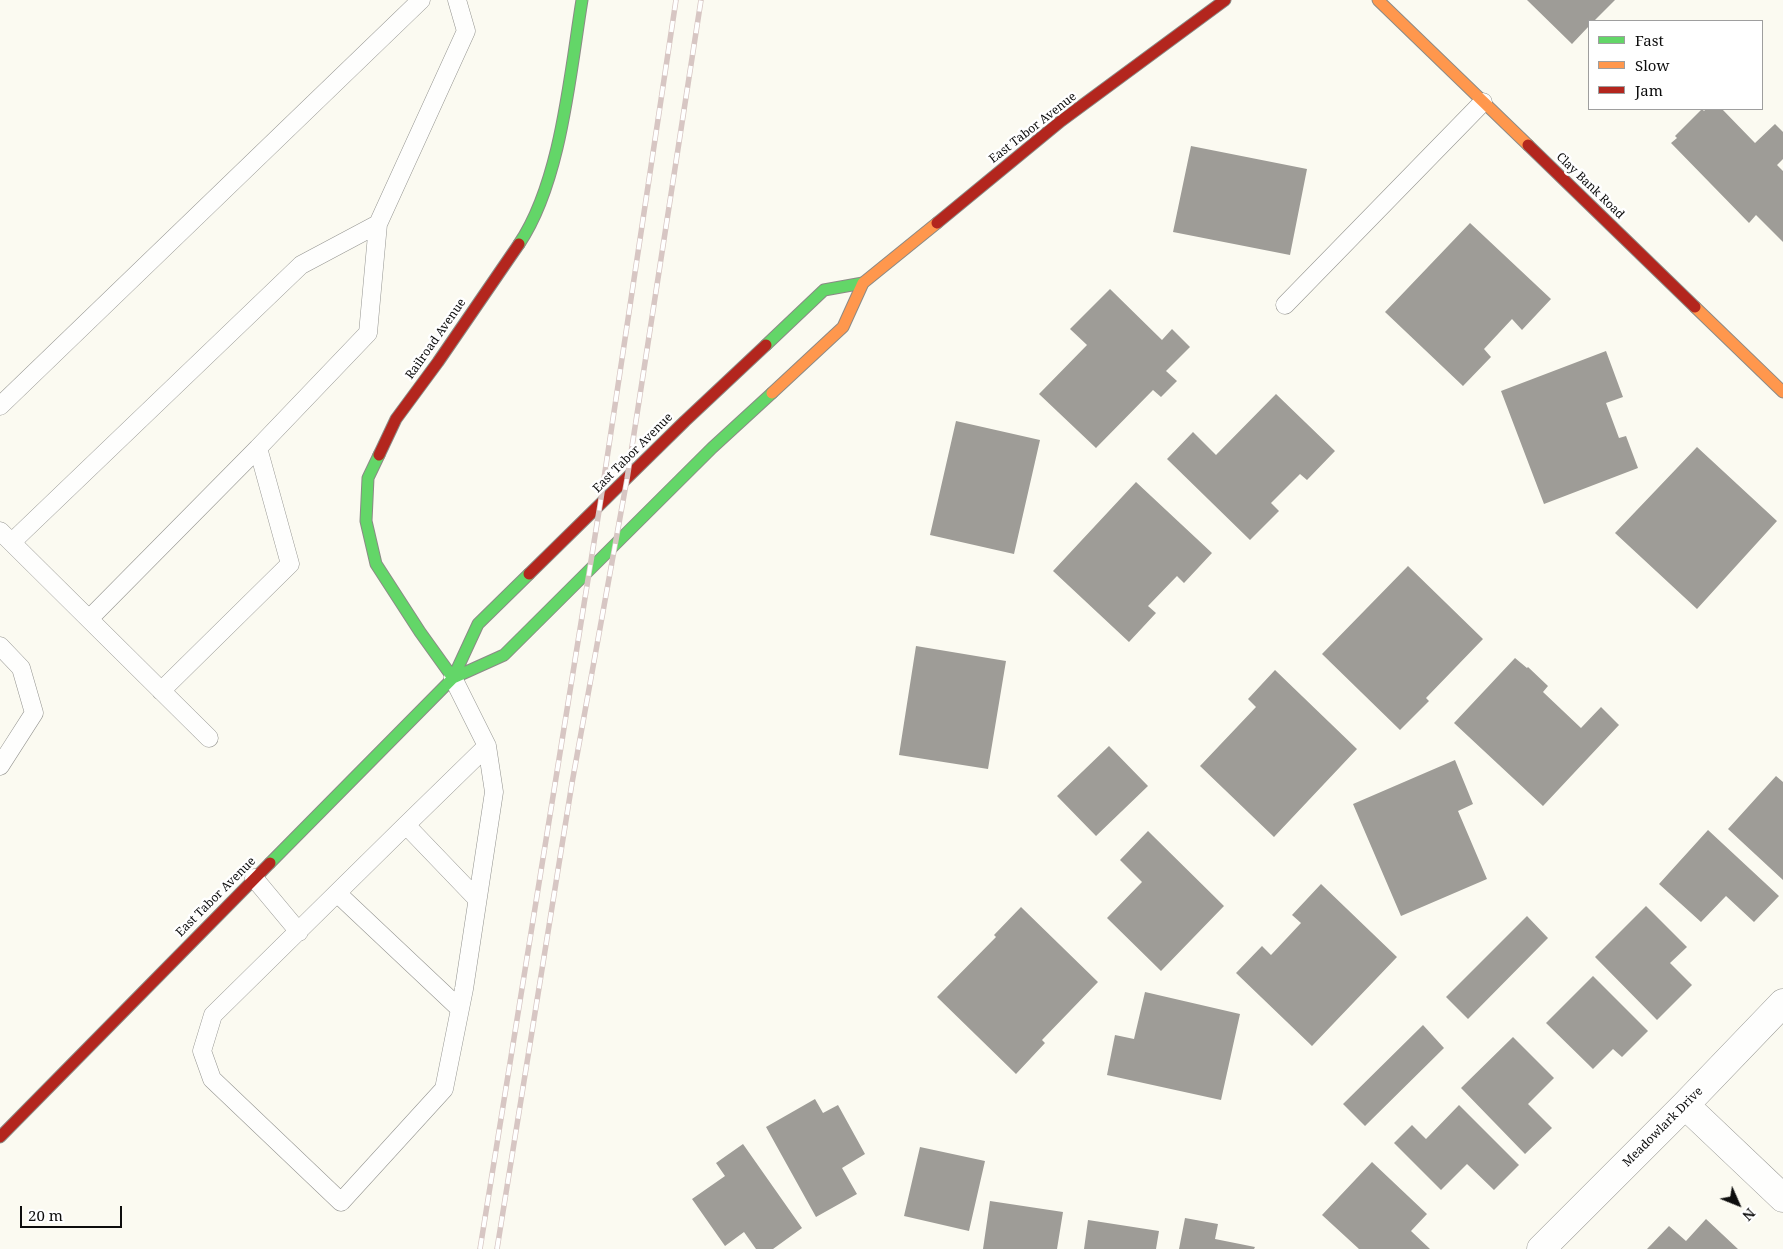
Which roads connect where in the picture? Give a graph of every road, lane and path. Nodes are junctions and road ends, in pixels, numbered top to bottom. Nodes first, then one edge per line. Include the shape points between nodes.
1 (421, 0) edge
2 (456, 0) edge
3 (582, 0) edge
4 (1224, 0) edge
5 (1378, 0) edge
6 (1483, 102) junction
7 (378, 224) junction
8 (862, 283) junction
9 (1285, 305) dead end
10 (1783, 392) edge
11 (0, 406) edge
12 (258, 448) junction
13 (6, 536) edge
14 (89, 619) junction
15 (0, 646) edge
16 (453, 678) junction
17 (161, 690) junction
18 (209, 738) dead end
19 (487, 746) junction
20 (0, 766) edge
21 (406, 825) junction
22 (254, 878) junction
23 (338, 894) junction
24 (477, 899) junction
25 (299, 932) junction
26 (1783, 1003) edge
27 (460, 1010) junction
28 (1685, 1105) junction
29 (0, 1137) edge
30 (1783, 1198) edge
31 (1541, 1249) edge

1 - 11 lane
2 - 7 lane via 466,31
3 - 16 main road, Railroad Avenue via 561,128 545,192 523,238 396,419 368,478 366,521 376,564
4 - 8 main road, East Tabor Avenue via 1061,121
5 - 6 main road, Clay Bank Road
6 - 9 lane
6 - 10 main road, Clay Bank Road
7 - 12 lane via 368,333
7 - 13 lane via 301,265
8 - 16 main road, East Tabor Avenue via 843,326 705,454 504,655
8 - 16 main road, East Tabor Avenue via 824,290 685,421 478,624
12 - 14 lane
12 - 17 lane via 290,564
13 - 14 lane
14 - 17 lane
15 - 20 lane via 21,668 34,713
16 - 19 lane
16 - 22 main road, East Tabor Avenue
17 - 18 lane
19 - 21 lane
19 - 24 lane via 494,792
21 - 23 lane
21 - 24 lane
22 - 25 lane
22 - 29 main road, East Tabor Avenue
23 - 25 lane
23 - 27 lane
24 - 27 lane
25 - 27 lane via 213,1015 202,1051 212,1079 341,1202 444,1089
26 - 28 street, Meadowlark Drive
28 - 30 street
28 - 31 street, Meadowlark Drive

